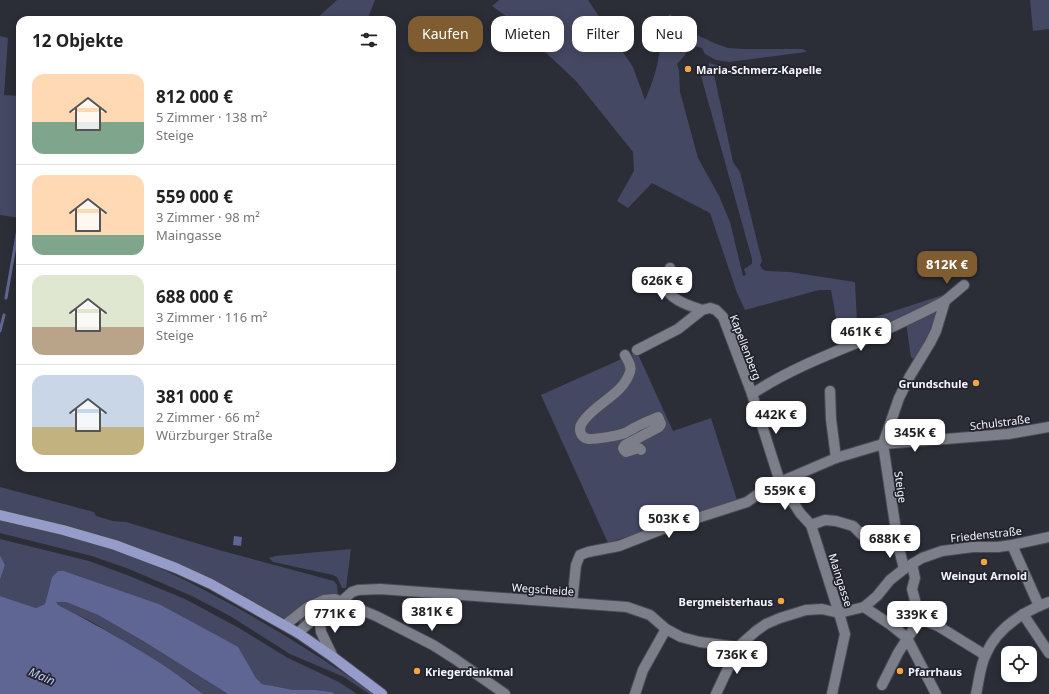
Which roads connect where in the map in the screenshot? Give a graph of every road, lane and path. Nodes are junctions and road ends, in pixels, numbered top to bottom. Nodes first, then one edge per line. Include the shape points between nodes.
1 (670, 268) dead end
2 (964, 284) dead end
3 (945, 301) junction
4 (702, 310) junction
5 (636, 350) dead end
6 (625, 355) dead end
7 (830, 391) dead end
8 (752, 394) junction
9 (1049, 427) edge
10 (883, 444) junction
11 (641, 450) dead end
12 (836, 458) junction
13 (780, 482) junction
14 (0, 515) edge
15 (811, 525) junction
16 (1049, 537) edge
17 (898, 544) junction
18 (1012, 545) junction
19 (908, 566) junction
20 (341, 602) junction
21 (572, 603) junction
22 (1044, 604) edge
23 (864, 607) junction
24 (840, 613) junction
25 (1023, 614) junction
26 (319, 616) junction
27 (920, 619) junction
28 (285, 625) junction
29 (666, 629) junction
30 (298, 633) junction
31 (907, 640) junction
32 (738, 647) junction
33 (1049, 653) edge
34 (985, 655) junction
35 (334, 657) junction
36 (882, 684) dead end
37 (382, 694) edge
38 (505, 694) edge
39 (635, 694) edge
40 (716, 694) edge
41 (832, 694) edge
42 (936, 694) edge
43 (976, 694) edge

1 - 4 street, Kapellenberg via 665,278 668,291 679,302
2 - 3 street
3 - 8 street via 798,368 767,383
3 - 10 street, Steige via 930,343 899,398
4 - 5 street via 678,329
4 - 8 street, Kapellenberg via 716,310 723,317
6 - 11 street via 631,371 625,382 582,423 580,433 588,439 612,436 658,417 661,424 659,427 623,448 626,452 639,448
7 - 12 street
8 - 13 street, Kapellenberg
9 - 10 street, Schulstraße via 1008,434
10 - 12 street, Schulstraße
10 - 17 street, Steige
12 - 13 street, Schulstraße
13 - 15 street, Maingasse
13 - 21 street, Schulstraße via 747,502 714,509 619,546 580,555 576,565
14 - 28 main road via 115,545 176,568 211,584
15 - 17 street via 825,520 836,521 853,526 870,540
15 - 24 street, Maingasse
16 - 18 street, Friedenstraße
17 - 19 street, Steige
18 - 19 street, Friedenstraße via 942,551
18 - 22 street
19 - 23 street, Friedenstraße via 890,580
19 - 27 street, Steige via 915,578 912,589
20 - 21 street, Wegscheide via 352,592 372,589
20 - 26 street, Wegscheide
20 - 28 street via 335,599 317,602
20 - 38 street via 376,616 433,645
21 - 29 street, Wegscheide via 627,607 650,616
22 - 25 street
23 - 24 street
23 - 31 street via 892,625
24 - 32 street via 822,609 793,613 766,624
24 - 41 street, Maingasse via 845,634
25 - 33 street
25 - 34 street via 996,637
26 - 30 street, Wegscheide
26 - 35 street via 321,632
27 - 31 street
27 - 34 street via 938,626
28 - 30 main road
29 - 32 street, Wegscheide via 681,637 700,642
29 - 39 street via 643,670
30 - 35 main road
31 - 36 street
31 - 42 street
32 - 40 street
34 - 43 street
35 - 37 main road

